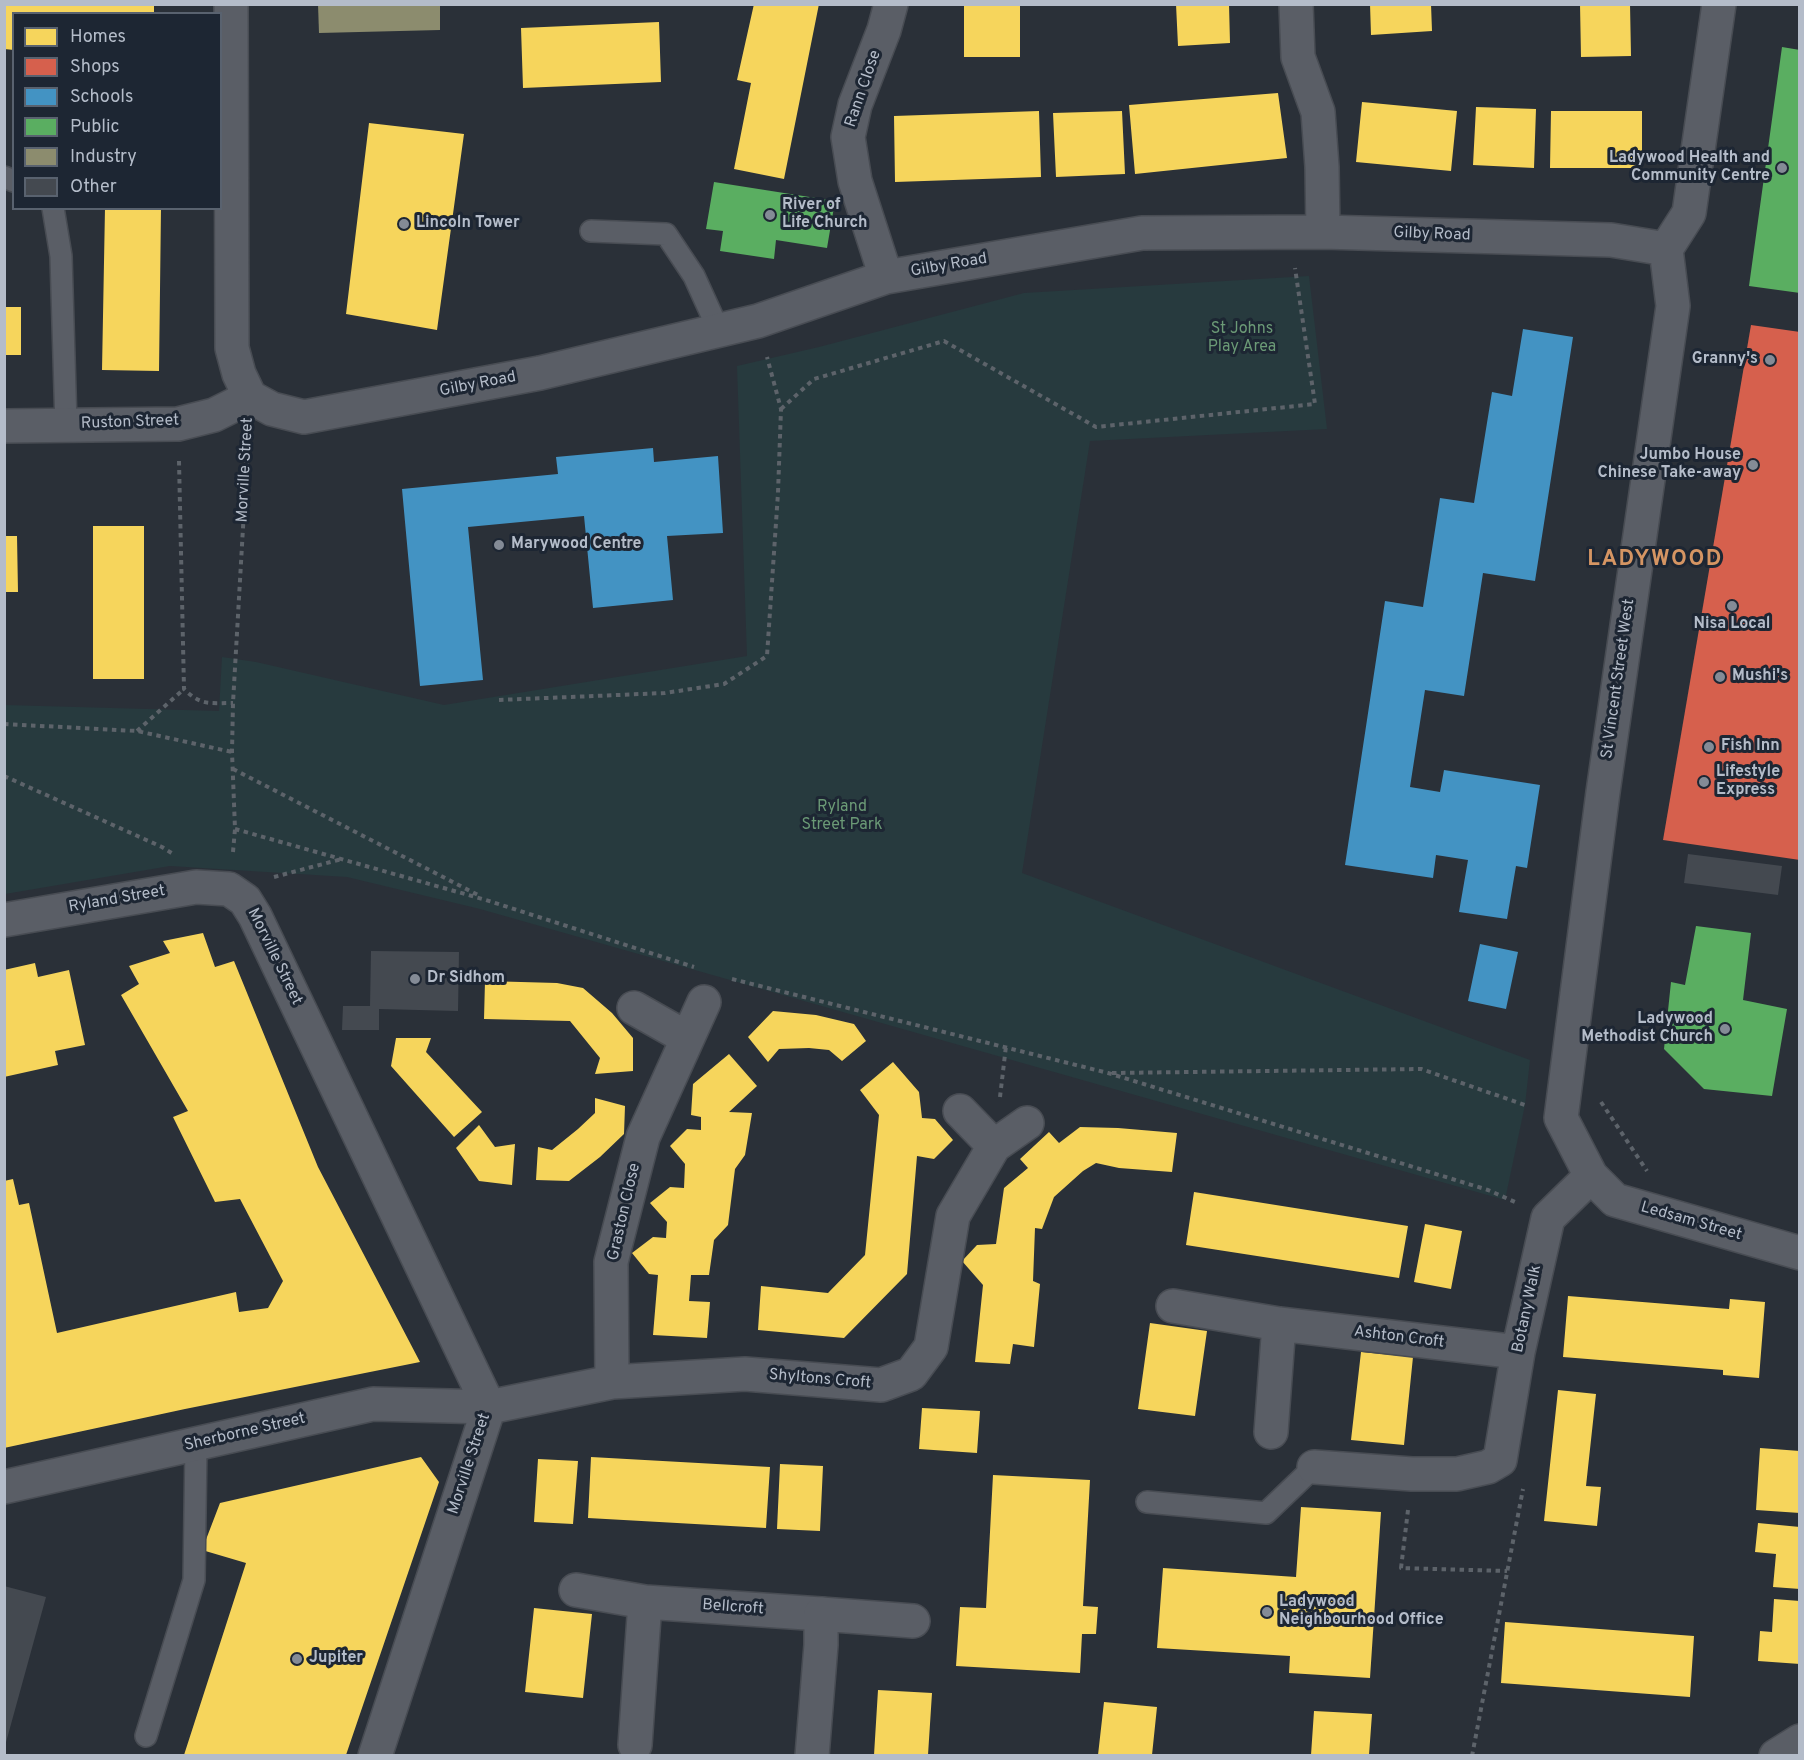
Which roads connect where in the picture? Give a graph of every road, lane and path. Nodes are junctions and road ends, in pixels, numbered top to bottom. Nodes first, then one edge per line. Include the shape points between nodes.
1 (231, 4) edge
2 (891, 4) edge
3 (1296, 4) edge
4 (1719, 4) edge
5 (53, 210) edge
6 (591, 231) dead end
7 (1289, 231) junction
8 (1323, 232) junction
9 (1666, 249) junction
10 (886, 277) junction
11 (758, 321) junction
12 (719, 331) junction
13 (250, 397) junction
14 (781, 409) junction
15 (178, 424) junction
16 (66, 425) junction
17 (4, 426) edge
18 (184, 688) junction
19 (499, 700) dead end
20 (233, 703) junction
21 (4, 724) edge
22 (137, 731) junction
23 (232, 752) junction
24 (233, 769) junction
25 (4, 776) edge
26 (235, 829) junction
27 (181, 859) dead end
28 (344, 859) junction
29 (229, 889) junction
30 (486, 900) junction
31 (4, 920) edge
32 (698, 969) dead end
33 (732, 979) dead end
34 (704, 1002) dead end
35 (634, 1008) dead end
36 (687, 1038) junction
37 (1108, 1073) junction
38 (1525, 1105) dead end
39 (960, 1111) dead end
40 (1027, 1123) dead end
41 (994, 1146) junction
42 (1591, 1176) junction
43 (1548, 1218) junction
44 (1800, 1253) edge
45 (1173, 1306) dead end
46 (1279, 1324) junction
47 (1518, 1352) junction
48 (612, 1382) junction
49 (489, 1407) junction
50 (1271, 1432) dead end
51 (196, 1444) junction
52 (1314, 1467) joint
53 (1412, 1474) junction
54 (1524, 1485) dead end
55 (4, 1488) edge
56 (1147, 1502) dead end
57 (1507, 1571) junction
58 (576, 1590) dead end
59 (645, 1602) junction
60 (821, 1614) junction
61 (913, 1621) dead end
62 (146, 1736) dead end
63 (1800, 1741) edge
64 (635, 1745) dead end
65 (375, 1755) edge
66 (812, 1755) edge
67 (1472, 1755) edge
68 (1776, 1755) edge

1 - 13 street, Morville Street via 232,348
2 - 10 street, Rann Close via 855,105 848,137 855,181
3 - 8 street via 1298,57 1318,112
4 - 9 street via 1689,213
5 - 16 lane via 62,256
6 - 12 lane via 666,234 694,276
7 - 8 street, Gilby Road
7 - 10 street, Gilby Road via 1142,233
7 - 14 path via 1315,404 1096,427 944,341 813,379
8 - 9 street, Gilby Road via 1611,240
9 - 42 street, St Vincent Street West via 1672,306 1561,1118
10 - 11 street, Gilby Road
11 - 12 street, Gilby Road
11 - 14 path
12 - 13 street, Gilby Road via 540,373 304,417 272,410
13 - 15 street, Ruston Street via 214,415
13 - 20 path, Morville Street
14 - 19 path via 767,656 724,684 665,693
15 - 16 street, Ruston Street
15 - 18 path
16 - 17 street, Ruston Street
18 - 20 path via 195,699 208,704
18 - 22 path
20 - 23 path, Morville Street
21 - 22 path
22 - 23 path
23 - 24 path, Morville Street
24 - 26 path, Morville Street
24 - 30 path
25 - 27 path
26 - 28 path
26 - 29 path, Morville Street
28 - 29 path
28 - 30 path
29 - 31 street, Ryland Street via 196,887
29 - 49 street, Morville Street via 245,900 255,916
30 - 32 path
33 - 37 path
34 - 36 street, Graston Close
35 - 36 street
36 - 48 street, Graston Close via 643,1137 611,1262
37 - 38 path via 1421,1069
37 - 43 path via 1488,1190
39 - 41 street
40 - 41 street
41 - 48 street, Shyltons Croft via 953,1216 931,1347 911,1374 880,1385 745,1374
42 - 43 street
42 - 44 street, Ledsam Street via 1615,1200
43 - 47 street, Botany Walk
45 - 46 street, Ashton Croft
46 - 47 street, Ashton Croft
46 - 50 street
47 - 53 street, Botany Walk via 1500,1460 1457,1474
48 - 49 street
49 - 51 street, Sherborne Street via 373,1404
49 - 65 street, Morville Street
51 - 55 street, Sherborne Street
51 - 62 lane via 194,1580
52 - 53 street
52 - 56 lane via 1266,1513
53 - 57 path via 1401,1568
54 - 57 path
57 - 67 path
58 - 59 street, Bellcroft
59 - 60 street, Bellcroft
59 - 64 street
60 - 61 street, Bellcroft
60 - 66 street
63 - 68 street

